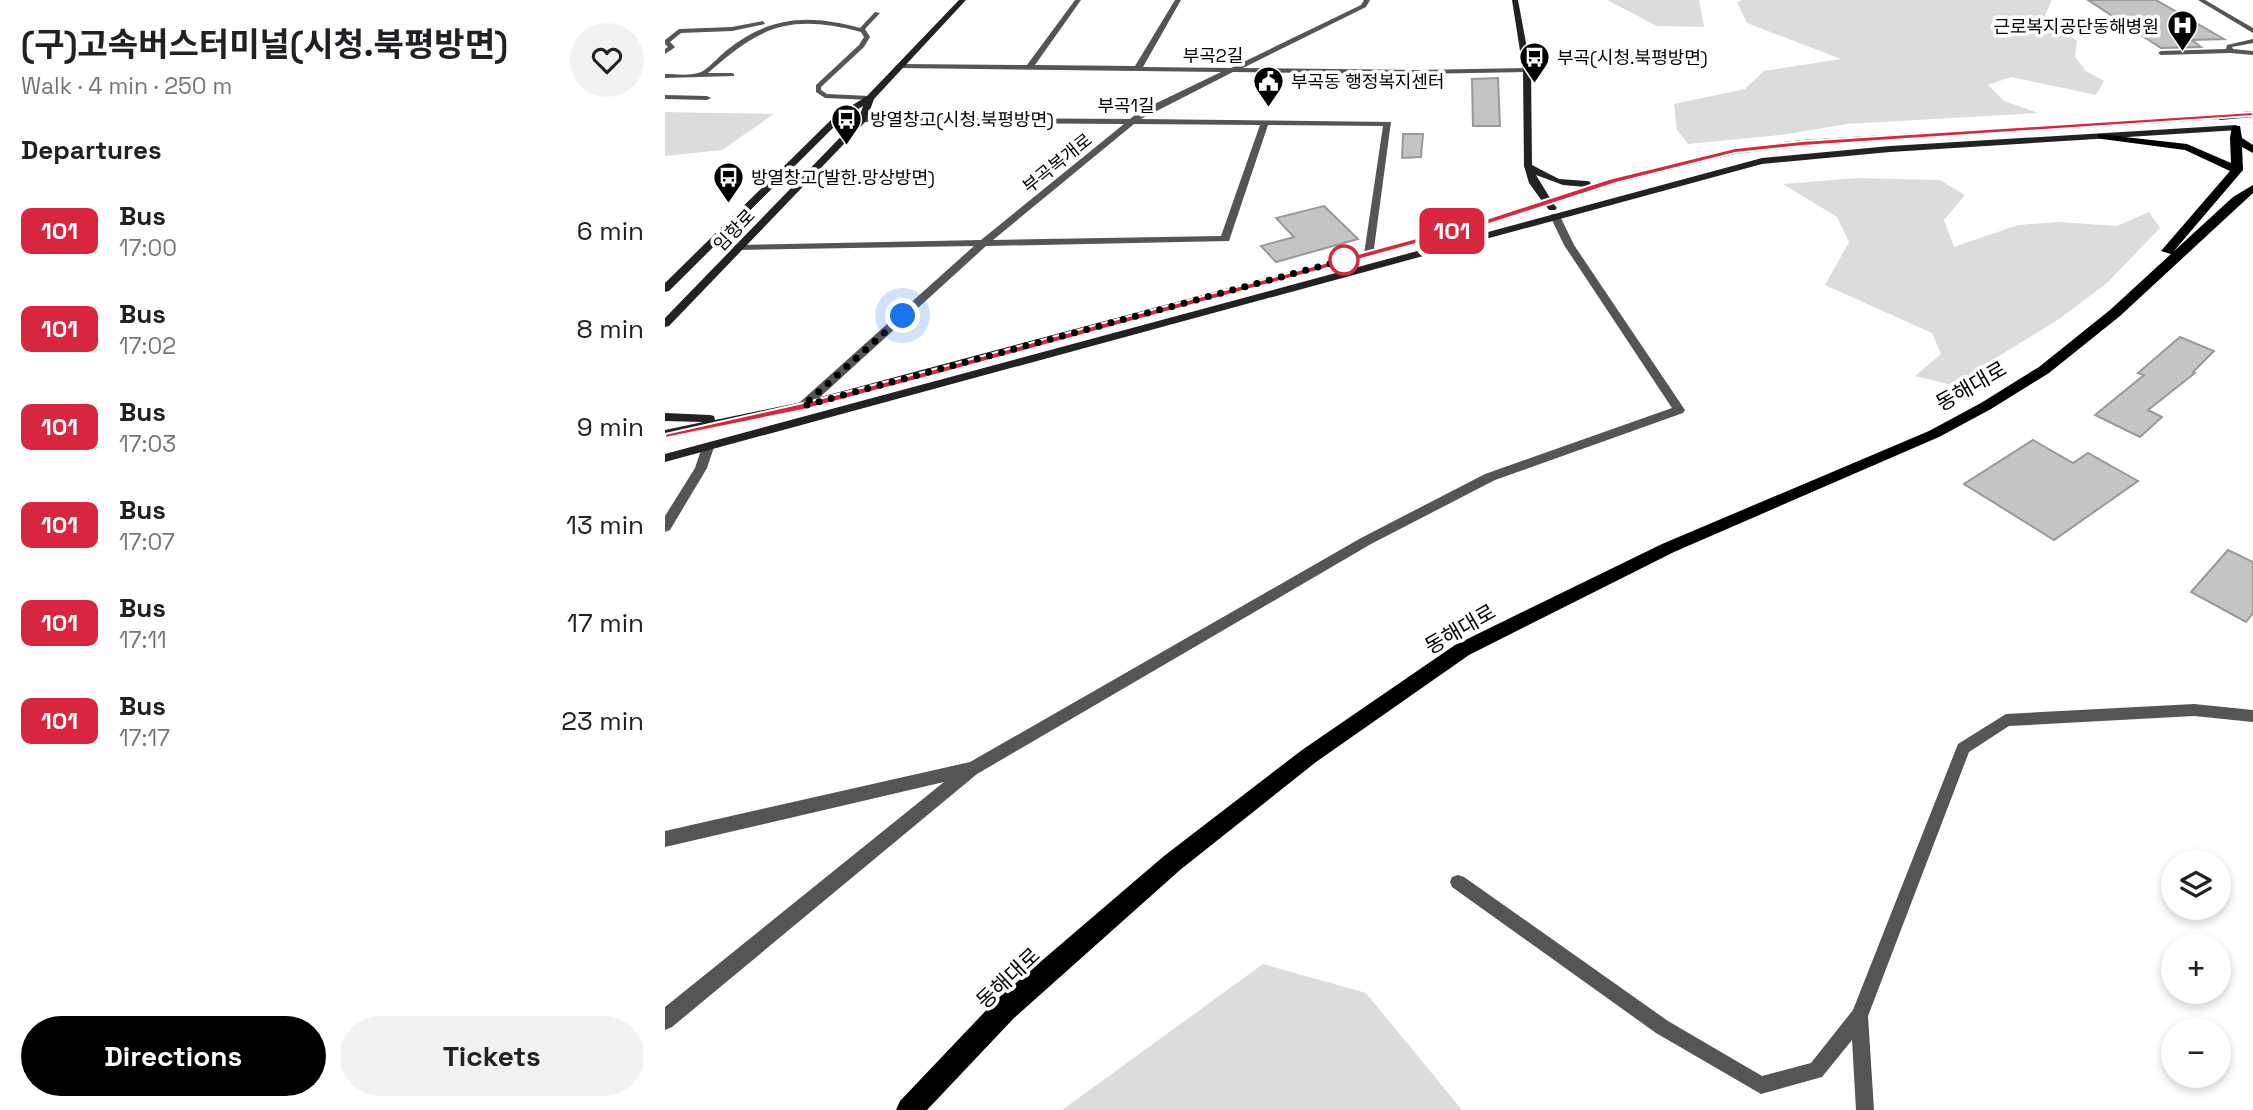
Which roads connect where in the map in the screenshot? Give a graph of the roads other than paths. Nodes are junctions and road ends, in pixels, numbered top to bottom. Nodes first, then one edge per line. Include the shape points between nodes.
1 (963, 0) edge
2 (1078, 0) edge
3 (1178, 0) edge
4 (1367, 0) edge
5 (1515, 0) edge
6 (2201, 0) edge
7 (877, 13) dead end
8 (775, 26) junction
9 (861, 30) junction
10 (2253, 32) edge
11 (2253, 40) edge
12 (2230, 51) junction
13 (665, 52) edge
14 (2161, 52) dead end
15 (2253, 53) edge
16 (899, 66) junction
17 (1028, 69) junction
18 (1137, 70) junction
19 (1231, 71) junction
20 (1527, 71) junction
21 (702, 75) junction
22 (731, 75) dead end
23 (665, 76) edge
24 (665, 97) edge
25 (707, 98) dead end
26 (870, 98) junction
27 (2253, 114) edge
28 (2220, 117) junction
29 (863, 119) junction
30 (1133, 121) junction
31 (1265, 122) junction
32 (2253, 127) edge
33 (2235, 133) junction
34 (2102, 136) junction
35 (2253, 150) edge
36 (1528, 166) junction
37 (2237, 170) junction
38 (1613, 181) junction
39 (2253, 188) edge
40 (1548, 201) junction
41 (1555, 216) junction
42 (983, 243) junction
43 (739, 247) junction
44 (1369, 254) junction
45 (665, 289) edge
46 (2115, 313) junction
47 (665, 324) edge
48 (803, 406) junction
49 (665, 417) edge
50 (740, 420) junction
51 (665, 434) edge
52 (708, 447) junction
53 (665, 458) edge
54 (665, 527) edge
55 (2253, 716) edge
56 (974, 768) junction
57 (665, 839) edge
58 (1458, 883) dead end
59 (1859, 1016) junction
60 (665, 1020) edge
61 (909, 1110) edge
62 (1865, 1110) edge

1 - 16 street, 임항로
2 - 17 street
3 - 18 street
4 - 19 street, 부곡복개로 via 1364,6
5 - 20 street
6 - 10 lane
7 - 9 lane
8 - 9 lane via 817,21
8 - 13 lane via 763,23 679,31 666,42 672,47
8 - 21 lane via 739,41
9 - 26 lane via 867,37 862,46 818,91 825,96
11 - 12 lane via 2229,46
12 - 14 lane
12 - 15 lane
16 - 17 street, 부곡2길
16 - 26 street, 임항로
17 - 18 street, 부곡2길
18 - 19 street, 부곡2길
19 - 20 street, 부곡2길
19 - 30 street, 부곡복개로
20 - 36 street
21 - 22 lane
21 - 23 lane
24 - 25 lane
26 - 29 street, 임항로
26 - 45 street via 838,118
27 - 28 main road
28 - 33 main road
28 - 38 street via 1780,145 1706,157
29 - 30 street, 부곡1길
29 - 43 street, 임항로
30 - 31 street, 부곡1길
30 - 42 street, 부곡복개로
31 - 42 street via 1225,239
31 - 44 street, 부곡1길 via 1388,124
32 - 33 main road
33 - 34 street
33 - 35 main road
33 - 37 main road
34 - 37 main road via 2187,147
34 - 41 street via 1762,161
36 - 38 street via 1560,183
36 - 40 street
37 - 46 main road, 동해대로
38 - 40 street
39 - 46 main road, 동해대로
40 - 41 street
40 - 44 street
41 - 52 street
41 - 56 street via 1569,245 1679,410 1490,477 1366,541
42 - 43 street
42 - 48 street, 부곡복개로
43 - 47 street, 임항로
44 - 48 street
46 - 61 main road, 동해대로 via 2044,370 1934,434 1668,548 1462,650 1309,756 1172,863 1005,1009
48 - 50 street
49 - 50 street
50 - 51 street
52 - 53 street
52 - 54 street via 701,468
55 - 59 lane via 2194,710 2006,720 1963,748
56 - 57 street
56 - 60 street
58 - 59 lane via 1662,1027 1761,1085 1816,1071
59 - 62 lane

